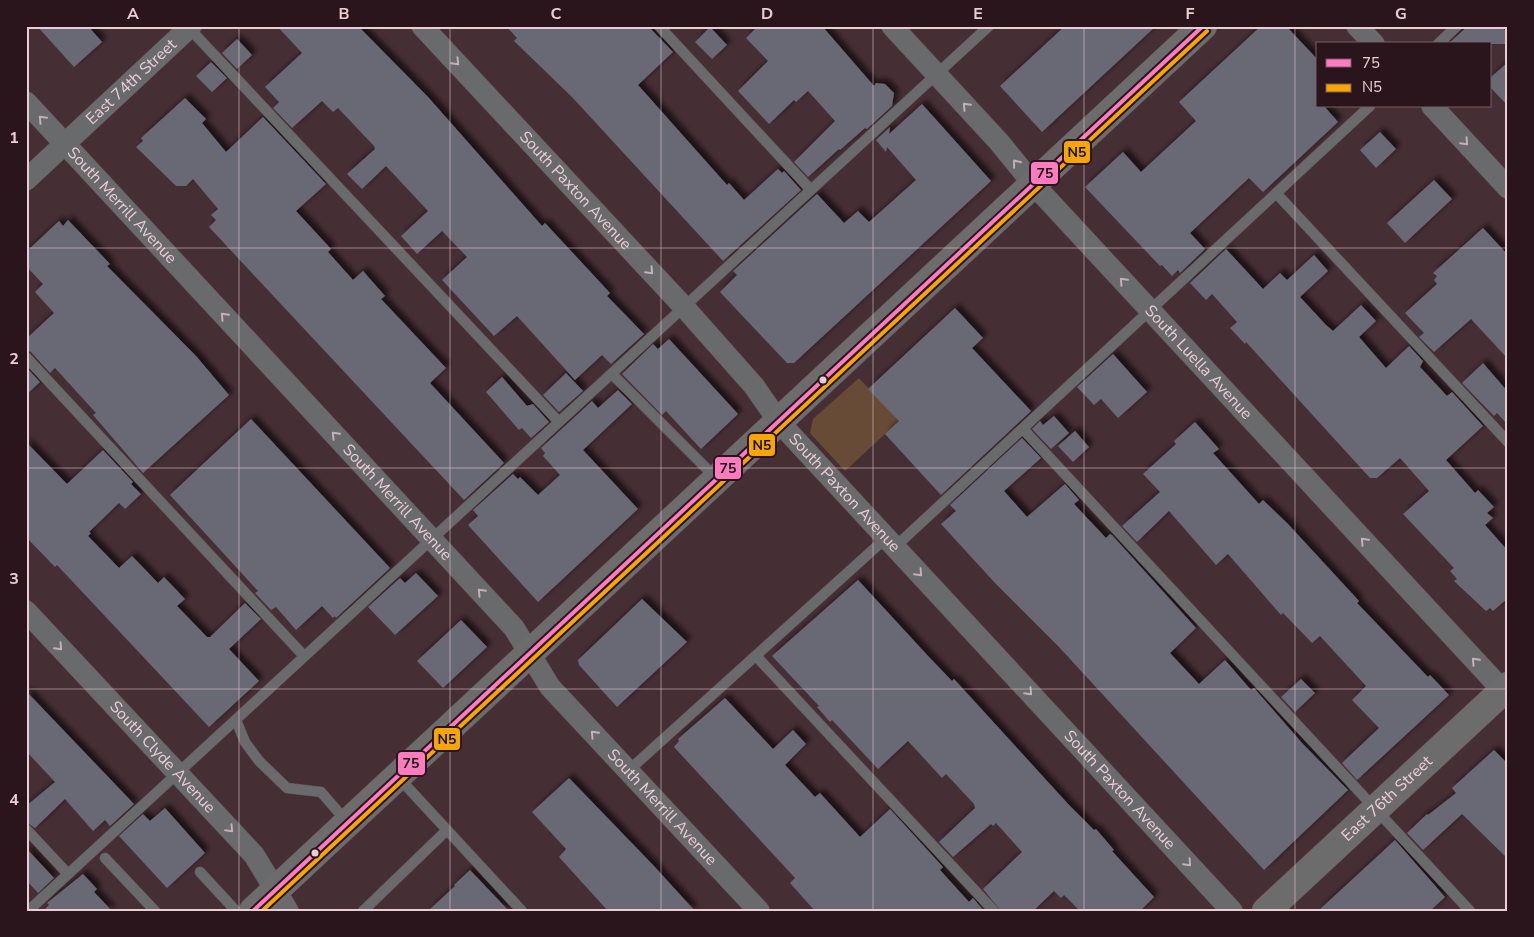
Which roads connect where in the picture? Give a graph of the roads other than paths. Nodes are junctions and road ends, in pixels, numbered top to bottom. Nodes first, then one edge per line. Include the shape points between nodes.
1 (422, 26) edge
2 (659, 26) edge
3 (892, 26) edge
4 (989, 26) edge
5 (1203, 26) edge
6 (1358, 26) edge
7 (1457, 26) edge
8 (189, 27) edge
9 (1372, 42) edge
10 (1440, 42) edge
11 (937, 74) junction
12 (26, 102) edge
13 (1368, 108) edge
14 (1434, 108) edge
15 (65, 144) junction
16 (26, 180) edge
17 (1034, 185) junction
18 (1508, 188) edge
19 (811, 190) junction
20 (1276, 194) junction
21 (684, 307) junction
22 (1150, 311) junction
23 (26, 357) edge
24 (612, 374) junction
25 (559, 422) junction
26 (779, 422) junction
27 (1023, 429) junction
28 (1508, 442) edge
29 (717, 479) junction
30 (432, 539) junction
31 (890, 542) junction
32 (26, 611) edge
33 (529, 654) junction
34 (304, 656) junction
35 (756, 656) junction
36 (1506, 691) edge
37 (236, 720) junction
38 (628, 771) junction
39 (178, 773) junction
40 (397, 777) junction
41 (1375, 809) junction
42 (348, 822) junction
43 (26, 829) edge
44 (447, 830) junction
45 (105, 858) dead end
46 (200, 872) dead end
47 (68, 874) junction
48 (281, 900) edge
49 (28, 911) edge
50 (155, 911) edge
51 (236, 911) edge
52 (253, 911) edge
53 (363, 911) edge
54 (522, 911) edge
55 (758, 911) edge
56 (994, 911) edge
57 (1232, 911) edge
58 (1266, 911) edge
59 (1470, 911) edge

1 -> 21 street, South Paxton Avenue
2 - 19 lane
3 - 11 street, South Luella Avenue
4 - 11 lane
5 - 17 main road
6 - 9 street
7 - 10 lane
8 - 15 street, East 74th Street
8 - 25 lane
17 -> 11 street, South Luella Avenue
11 - 19 lane
15 -> 12 street, South Merrill Avenue
13 - 20 lane
14 -> 18 street
15 - 16 street, East 74th Street
30 -> 15 street, South Merrill Avenue
22 -> 17 street, South Luella Avenue
17 - 26 main road
19 - 21 lane
20 - 22 lane
20 - 28 lane
21 - 24 lane
21 - 26 street, South Paxton Avenue via 754,386
22 - 27 lane
36 -> 22 street, South Luella Avenue
23 - 34 lane
24 - 25 lane
24 - 29 lane
25 - 30 lane
26 - 29 main road
26 - 31 street, South Paxton Avenue
27 - 31 lane
27 - 41 lane
29 - 33 main road
33 -> 30 street, South Merrill Avenue via 514,628
30 - 34 lane
31 - 35 lane
31 -> 57 street, South Paxton Avenue
32 -> 39 street, South Clyde Avenue
38 -> 33 street, South Merrill Avenue via 550,687
33 - 40 main road
34 - 37 lane
35 - 38 lane
35 - 56 lane
36 - 41 main road, East 76th Street
37 - 39 lane
37 - 42 lane via 245,742 259,761 287,788 321,792
38 - 55 street, South Merrill Avenue
39 - 47 lane
39 -> 48 street, South Clyde Avenue via 254,855
40 - 42 main road
40 - 44 lane
41 - 58 main road, East 76th Street
41 - 59 lane
42 - 48 main road
43 - 47 lane
44 - 53 lane
44 - 54 lane
45 - 50 lane
46 - 51 lane
47 - 49 lane
48 - 52 main road

